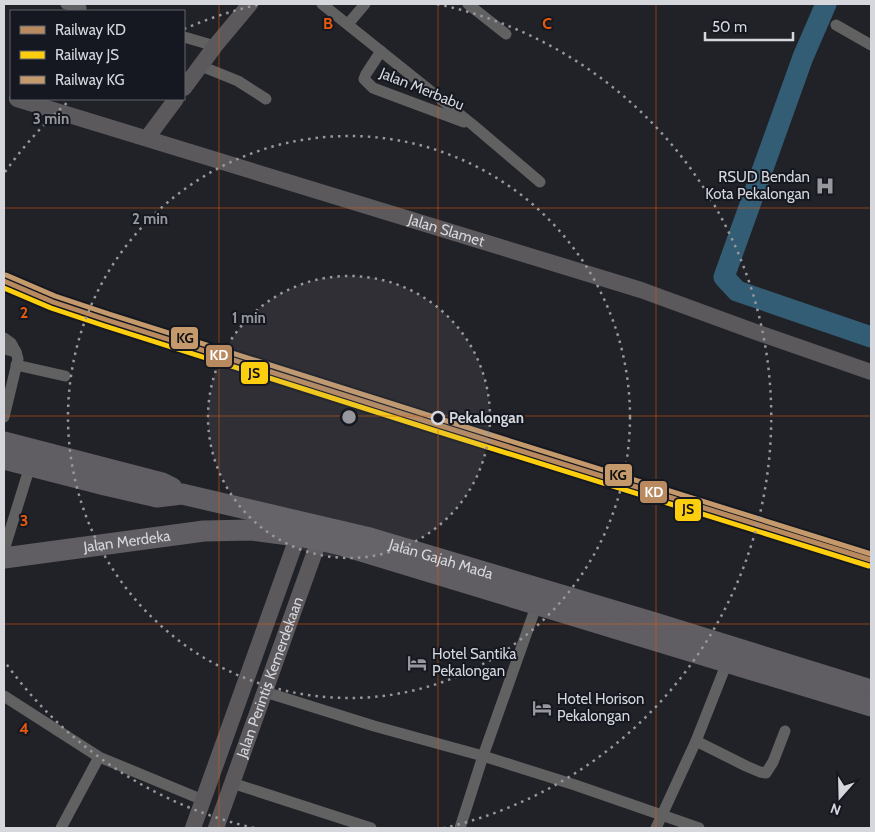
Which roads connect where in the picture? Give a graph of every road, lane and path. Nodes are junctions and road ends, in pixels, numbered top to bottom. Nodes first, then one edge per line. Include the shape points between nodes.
1 (66, 4) edge
2 (250, 4) edge
3 (322, 4) edge
4 (365, 4) edge
5 (468, 4) edge
6 (84, 9) edge
7 (348, 24) junction
8 (836, 25) dead end
9 (506, 34) dead end
10 (185, 37) edge
11 (871, 45) edge
12 (216, 46) junction
13 (381, 51) junction
14 (200, 66) junction
15 (185, 87) edge
16 (266, 98) dead end
17 (21, 100) edge
18 (175, 100) edge
19 (473, 125) junction
20 (147, 138) junction
21 (540, 182) dead end
22 (4, 338) edge
23 (4, 349) edge
24 (16, 352) junction
25 (16, 365) junction
26 (871, 372) edge
27 (65, 376) dead end
28 (4, 417) edge
29 (4, 442) edge
30 (4, 459) edge
31 (30, 466) junction
32 (190, 495) junction
33 (300, 529) junction
34 (251, 530) joint
35 (322, 533) junction
36 (187, 534) junction
37 (4, 550) edge
38 (4, 558) edge
39 (539, 597) junction
40 (730, 655) junction
41 (871, 690) edge
42 (265, 692) junction
43 (4, 699) edge
44 (871, 706) edge
45 (785, 732) dead end
46 (696, 741) junction
47 (483, 756) junction
48 (98, 757) junction
49 (232, 784) junction
50 (203, 800) junction
51 (662, 815) junction
52 (62, 828) edge
53 (193, 828) edge
54 (216, 828) edge
55 (371, 828) edge
56 (460, 828) edge
57 (656, 828) edge
58 (700, 828) edge

1 - 6 street
2 - 12 street
3 - 7 street, Jalan Merbabu
4 - 7 street
5 - 9 street
7 - 13 street, Jalan Merbabu
8 - 11 street
10 - 12 street
12 - 14 street
13 - 19 street, Jalan Merbabu
13 - 19 street, Jalan Merbabu via 364,79 369,85
14 - 15 street
14 - 16 street via 238,81
17 - 20 street, Jalan Slamet
18 - 20 street
19 - 21 street, Jalan Merbabu
20 - 26 street, Jalan Slamet via 641,290
22 - 24 street
23 - 24 street
24 - 25 street
25 - 27 street
25 - 28 street
29 - 32 highway via 162,483
30 - 31 highway, Jalan Gajah Mada
31 - 32 highway, Jalan Gajah Mada via 157,496
31 - 37 street
32 - 33 highway, Jalan Gajah Mada
32 - 36 highway via 200,506 200,515
33 - 34 highway, Jalan Gajah Mada
33 - 35 highway, Jalan Gajah Mada
33 - 50 street
34 - 36 highway, Jalan Merdeka
35 - 39 highway, Jalan Gajah Mada via 350,548
35 - 42 street, Jalan Perintis Kemerdekaan
36 - 38 highway, Jalan Merdeka
39 - 40 highway, Jalan Gajah Mada
39 - 47 street
40 - 41 highway, Jalan Gajah Mada
40 - 44 highway, Jalan Gajah Mada
40 - 46 street
42 - 47 street
42 - 49 street, Jalan Perintis Kemerdekaan
43 - 48 street
45 - 46 street via 766,772 746,766
46 - 51 street
47 - 51 street
47 - 56 street
48 - 50 street
48 - 52 street
49 - 54 street, Jalan Perintis Kemerdekaan
49 - 55 street
50 - 53 street
51 - 57 street
51 - 58 street

